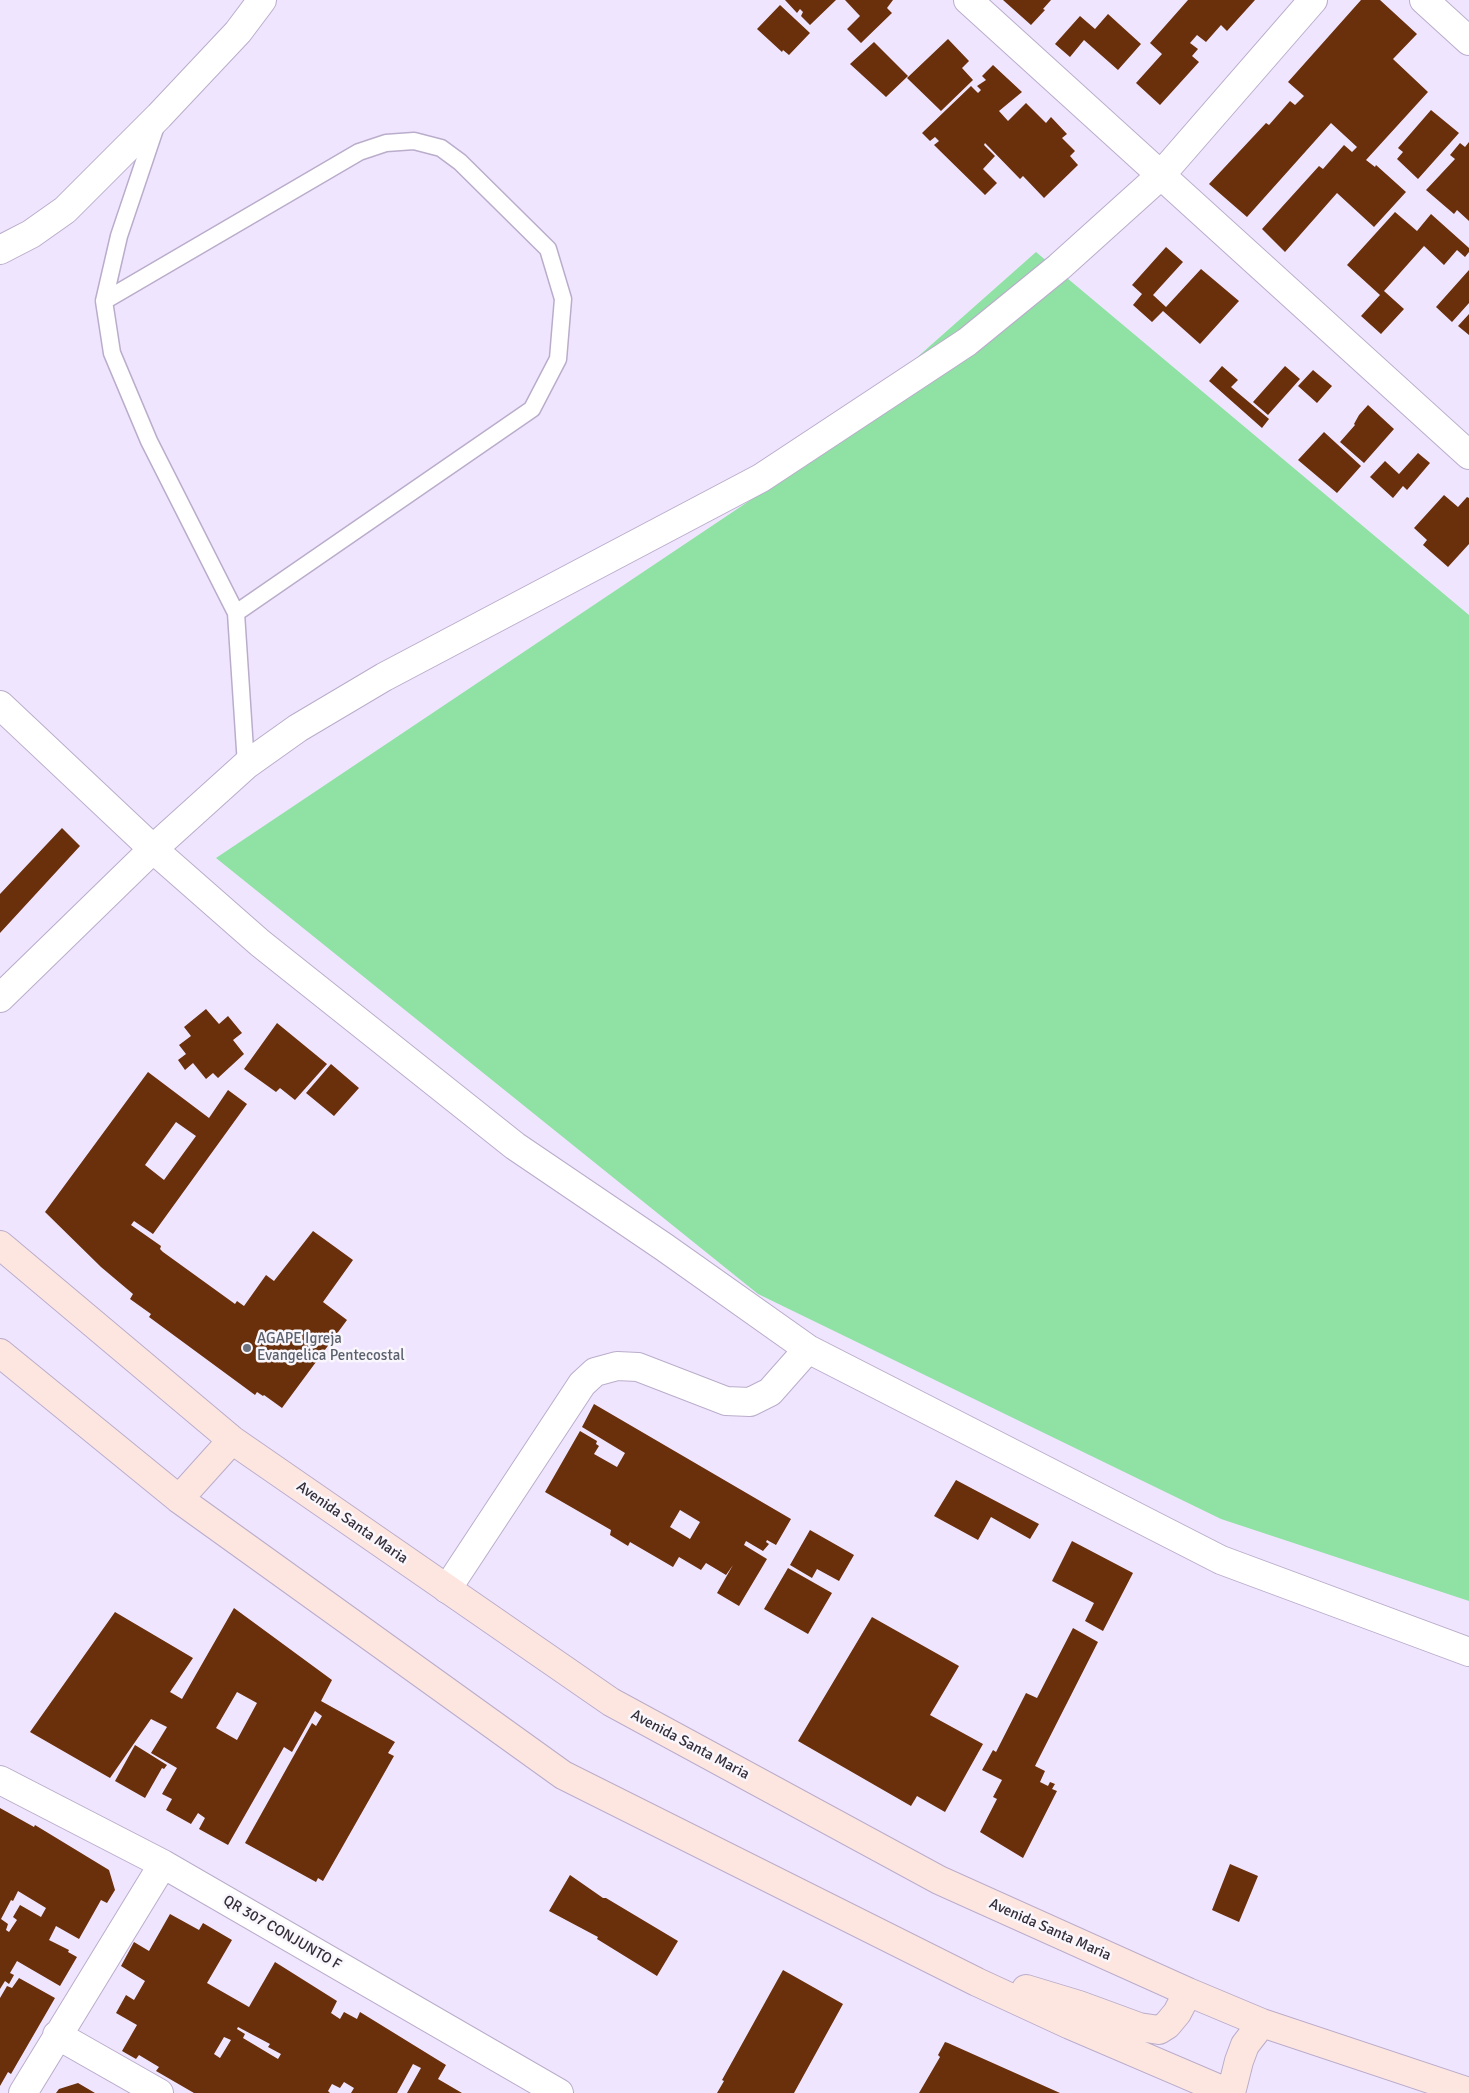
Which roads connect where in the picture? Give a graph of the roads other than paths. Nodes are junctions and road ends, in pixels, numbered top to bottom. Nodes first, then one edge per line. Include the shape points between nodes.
1 (262, 0) edge
2 (968, 0) edge
3 (1313, 0) edge
4 (1424, 0) edge
5 (1469, 41) edge
6 (159, 116) junction
7 (1160, 176) junction
8 (0, 250) edge
9 (104, 301) junction
10 (1469, 455) edge
11 (236, 613) junction
12 (0, 705) edge
13 (246, 766) junction
14 (153, 849) junction
15 (0, 998) edge
16 (0, 1245) edge
17 (808, 1349) junction
18 (0, 1353) edge
19 (232, 1440) junction
20 (179, 1499) junction
21 (447, 1588) junction
22 (1469, 1652) edge
23 (0, 1780) edge
24 (163, 1864) junction
25 (977, 1982) junction
26 (1188, 1992) junction
27 (1262, 2023) junction
28 (57, 2035) junction
29 (1469, 2092) edge
30 (23, 2093) edge
31 (159, 2093) edge
32 (560, 2093) edge
33 (1230, 2093) edge

1 - 6 street via 238,32
2 - 7 street
3 - 7 street
4 - 5 street
6 - 8 street via 66,210
6 - 9 lane via 119,236
7 - 10 street
7 - 13 street via 1059,267 967,342 761,478 384,677 298,728
9 - 11 lane via 112,354 149,441
9 - 11 lane via 359,152 386,143 414,141 440,148 460,162 548,249 563,299 558,359 532,409
11 - 13 lane
12 - 14 street
13 - 14 street
14 - 15 street
14 - 17 street via 260,943 515,1146
16 - 19 main road, Avenida Santa Maria
17 - 21 street via 770,1392 750,1402 726,1401 638,1367 617,1366 595,1372 582,1384
17 - 22 street via 1221,1560
18 - 20 main road
19 - 20 main road
19 - 21 main road, Avenida Santa Maria
20 - 25 main road via 563,1774
21 - 26 main road, Avenida Santa Maria via 611,1702 939,1880
23 - 24 street, QR 307 CONJUNTO F
24 - 28 street
24 - 32 street, QR 307 CONJUNTO F
25 - 26 main road via 1028,1990 1139,2028 1159,2030 1178,2013
25 - 33 main road
26 - 27 main road, Avenida Santa Maria
27 - 29 main road, Avenida Santa Maria
27 - 33 main road via 1245,2045
28 - 30 street
28 - 31 street

